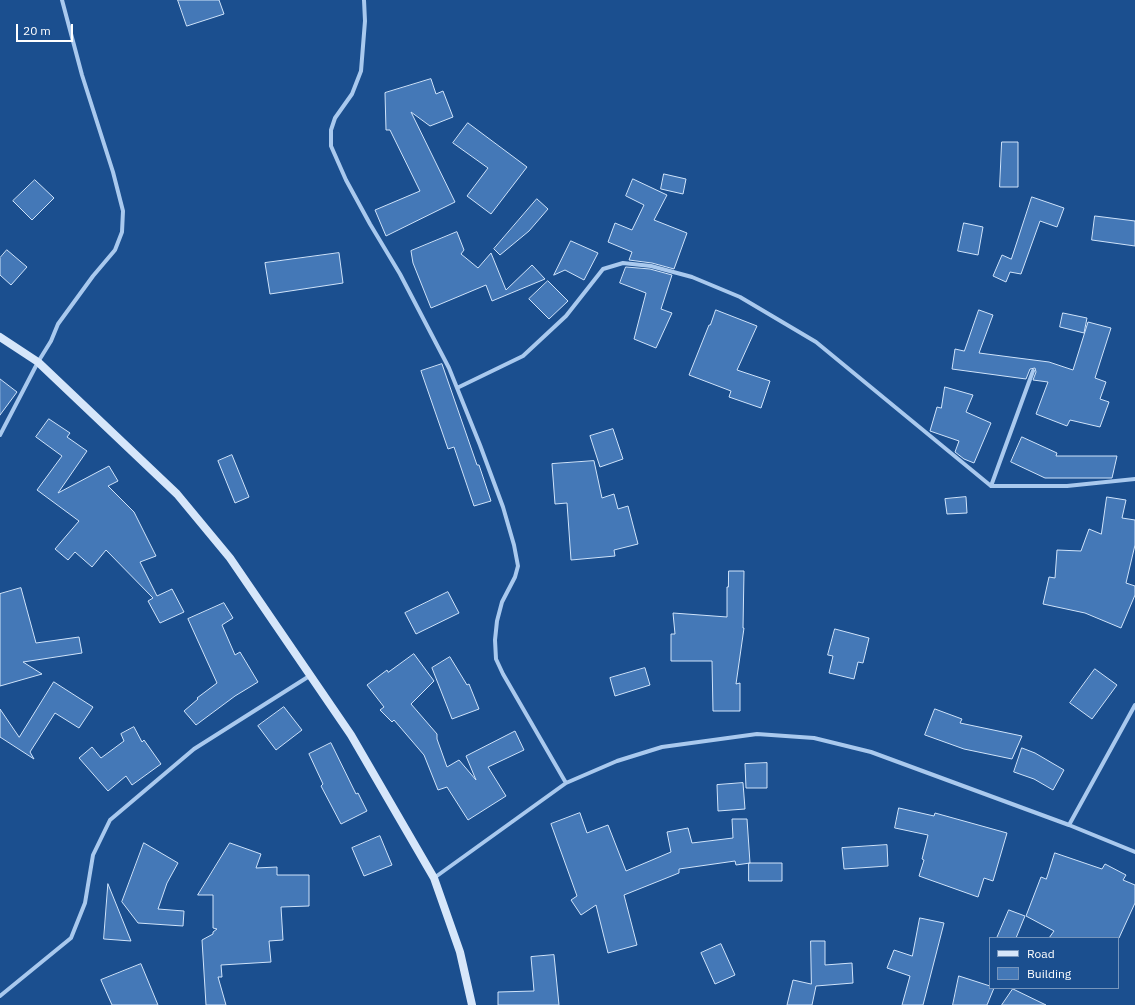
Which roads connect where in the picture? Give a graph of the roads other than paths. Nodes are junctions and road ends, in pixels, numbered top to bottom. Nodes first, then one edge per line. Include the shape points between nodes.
1 (62, 0) edge
2 (364, 0) edge
3 (0, 337) edge
4 (38, 362) junction
5 (1033, 371) dead end
6 (457, 388) junction
7 (0, 435) edge
8 (1135, 479) edge
9 (991, 486) junction
10 (311, 675) junction
11 (1135, 705) edge
12 (566, 783) junction
13 (1069, 825) junction
14 (1135, 852) edge
15 (434, 878) junction
16 (0, 996) edge
17 (472, 1005) edge

1 - 4 street via 82,75 113,172 123,211 122,232 114,250 58,324
2 - 6 street via 361,71 352,94 331,130 331,146 346,180 400,274
3 - 4 main road
4 - 7 street
4 - 10 main road via 177,494 230,558
5 - 9 street
6 - 9 street via 523,356 566,316 603,269 623,263 651,266 692,277 740,297 816,342
6 - 12 street via 503,507 518,566 502,602 497,621 496,659
8 - 9 street via 1067,486
10 - 15 main road via 351,735
10 - 16 street via 194,748 110,820 93,854 85,903 71,938
11 - 13 street
12 - 13 street via 617,761 662,747 757,734 814,738 871,752
12 - 15 street
13 - 14 street
15 - 17 main road via 460,952

